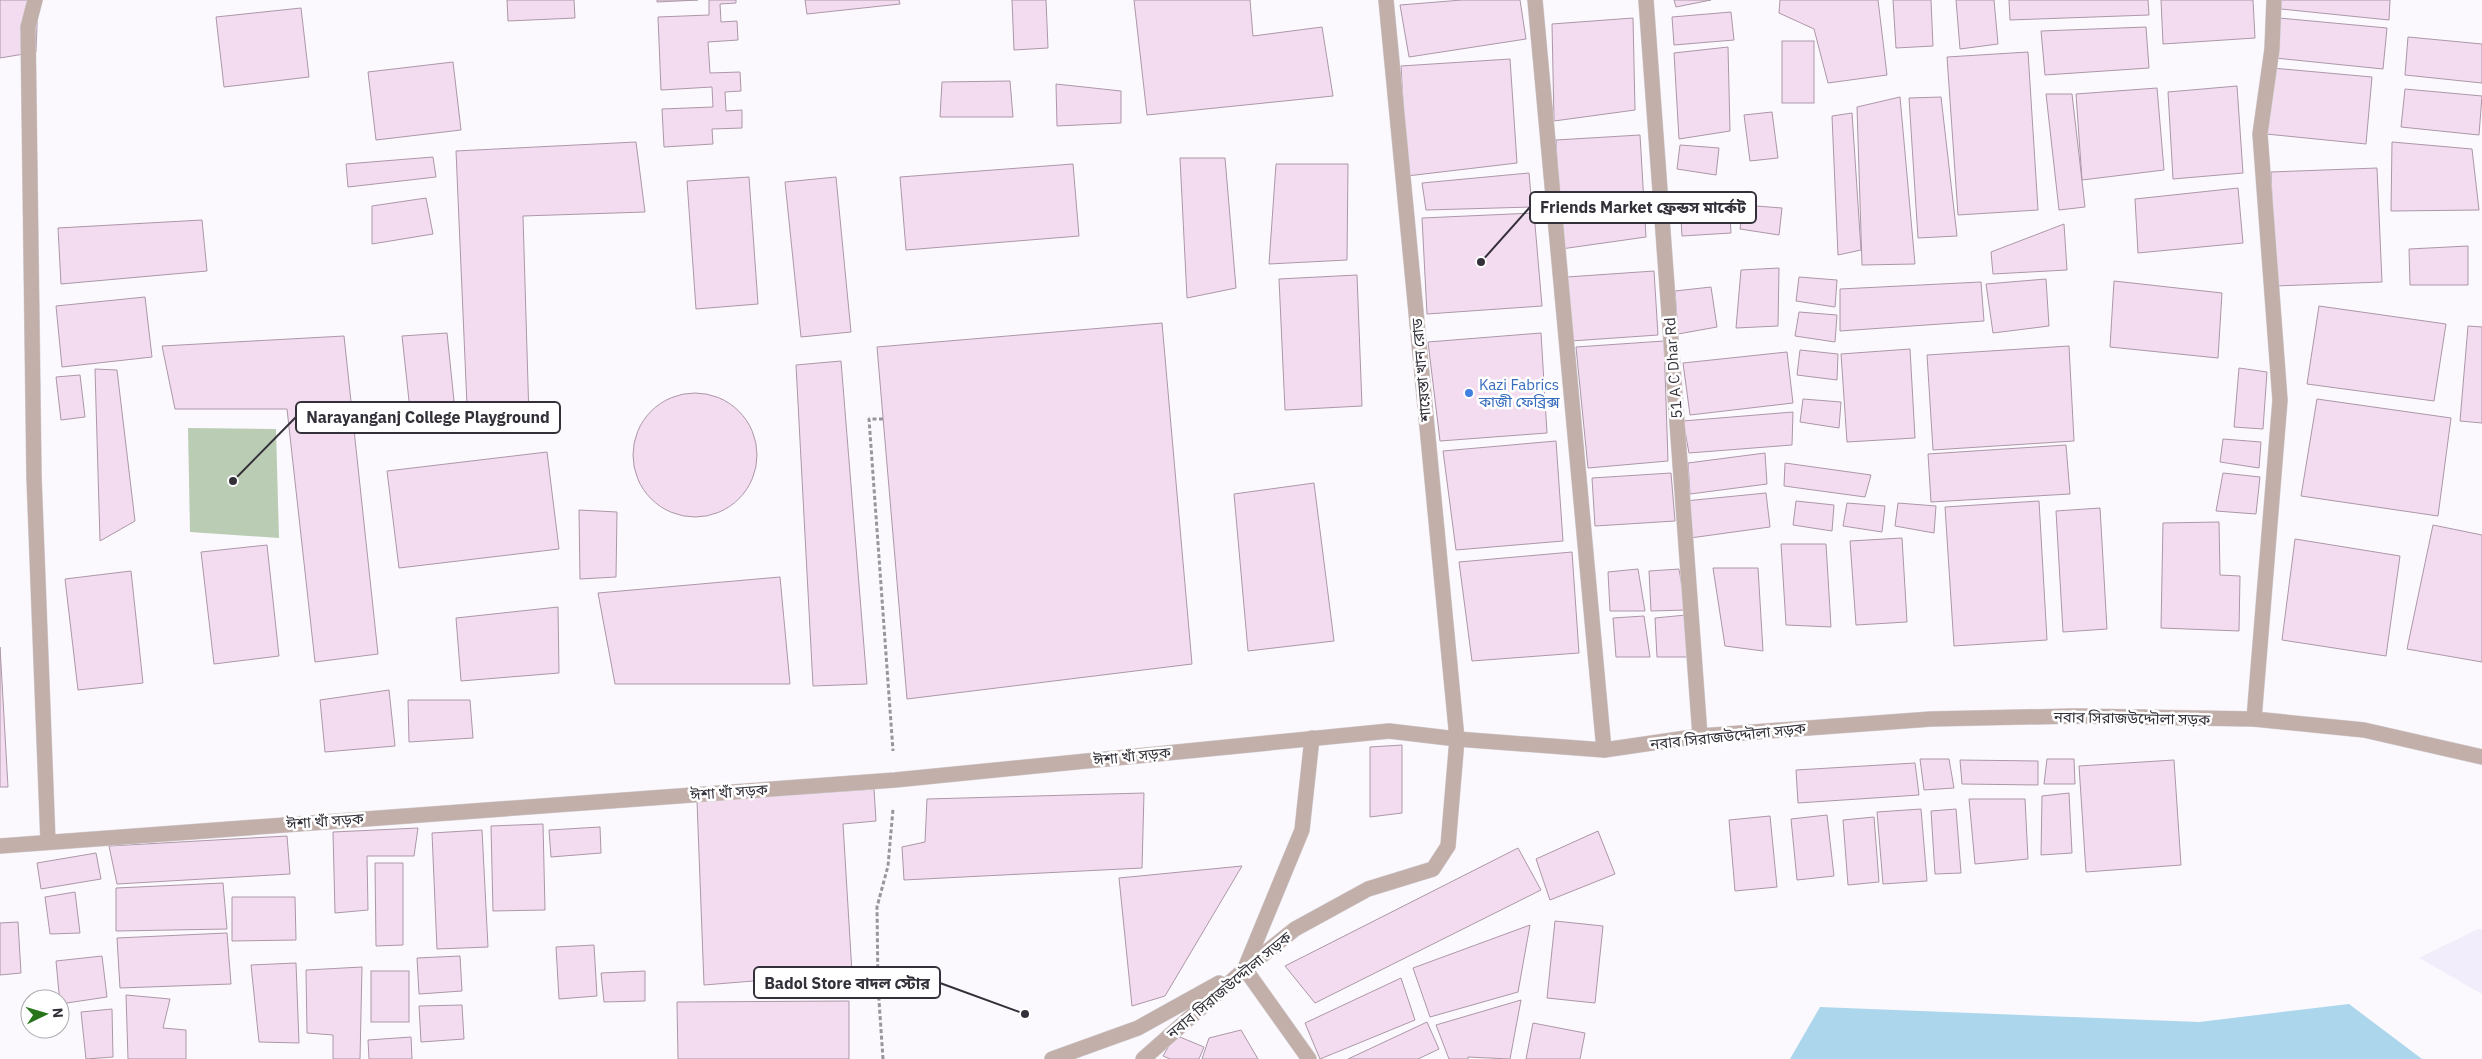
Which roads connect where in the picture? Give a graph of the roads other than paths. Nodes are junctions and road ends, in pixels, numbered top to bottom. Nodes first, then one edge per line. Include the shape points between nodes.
1 (35, 0) edge
2 (1386, 0) edge
3 (1535, 0) edge
4 (1646, 0) edge
5 (2274, 0) edge
6 (2254, 719) junction
7 (1700, 736) junction
8 (1312, 738) junction
9 (1457, 739) junction
10 (1604, 750) junction
11 (2482, 757) edge
12 (48, 842) junction
13 (0, 846) edge
14 (1245, 969) junction
15 (1052, 1059) edge
16 (1143, 1059) edge
17 (1309, 1059) edge

1 - 12 street via 28,27 34,448
2 - 9 street, শায়েস্তা খান রোড
3 - 10 street
4 - 7 street, 51 A C Dhar Rd
5 - 6 street via 2272,50 2260,134 2280,400
6 - 7 street, নবাব সিরাজউদ্দৌলা সড়ক via 1996,717
6 - 11 street, নবাব সিরাজউদ্দৌলা সড়ক via 2364,730
7 - 10 street, নবাব সিরাজউদ্দৌলা সড়ক
8 - 9 street, ঈশা খাঁ সড়ক via 1389,730
8 - 12 street, ঈশা খাঁ সড়ক via 895,780
8 - 14 street via 1302,830
9 - 10 street, নবাব সিরাজউদ্দৌলা সড়ক
9 - 14 street, নবাব সিরাজউদ্দৌলা সড়ক via 1448,846 1433,869 1368,889 1295,929
12 - 13 street, ঈশা খাঁ সড়ক
14 - 15 street via 1138,1028
14 - 16 street, নবাব সিরাজউদ্দৌলা সড়ক
14 - 17 street

